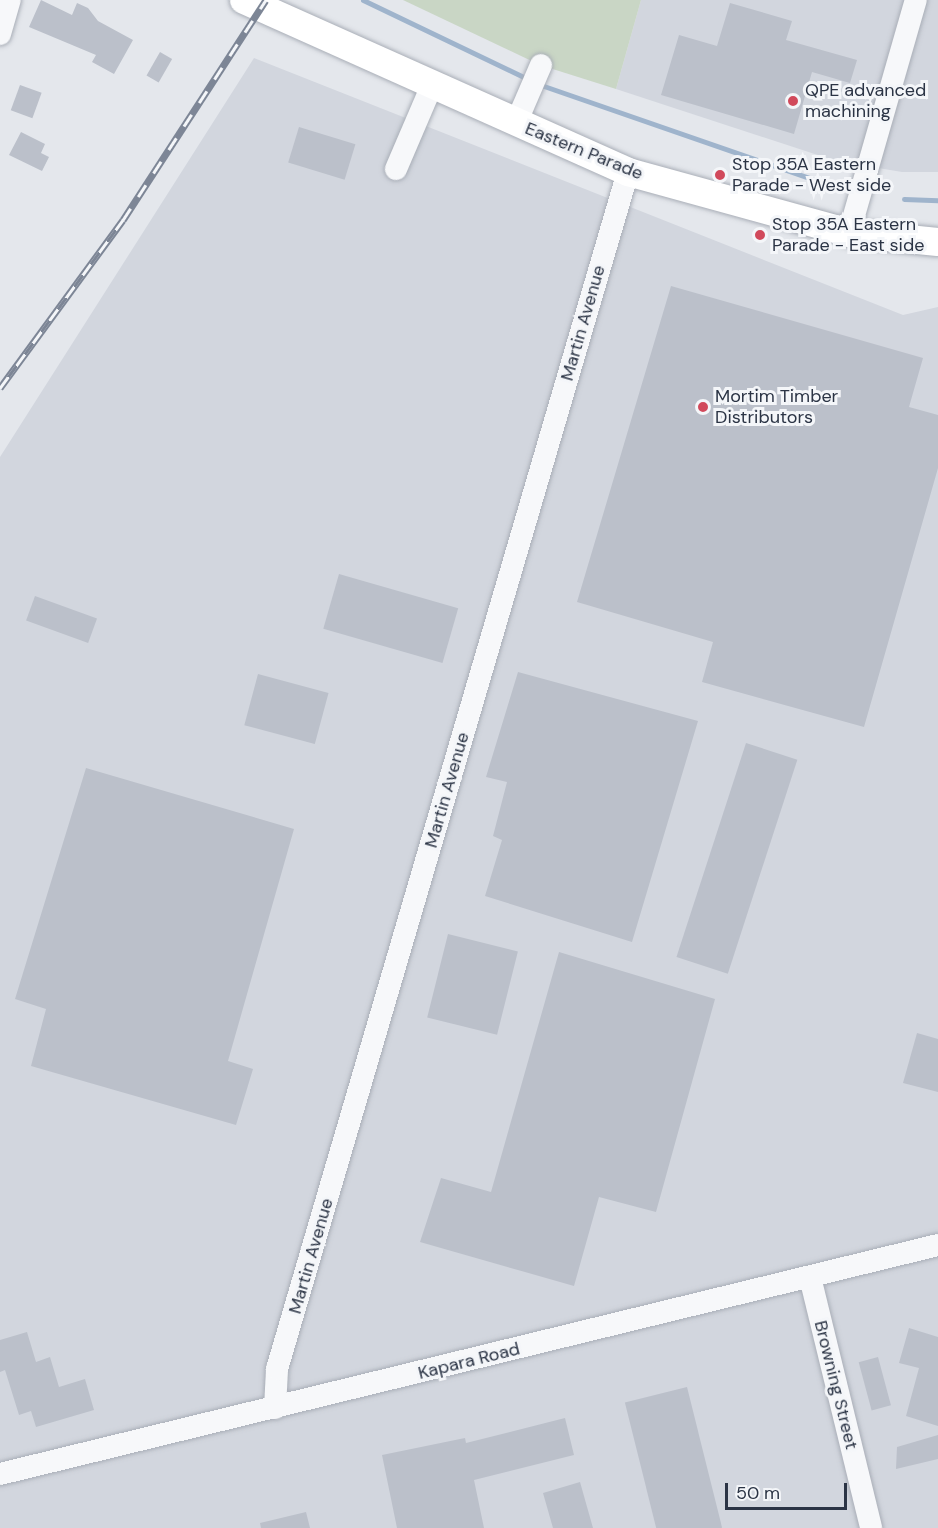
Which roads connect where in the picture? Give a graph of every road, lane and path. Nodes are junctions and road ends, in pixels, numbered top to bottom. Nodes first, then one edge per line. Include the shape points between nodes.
1 (10, 0) edge
2 (244, 0) edge
3 (272, 0) edge
4 (916, 0) edge
5 (315, 28) junction
6 (0, 34) edge
7 (540, 65) dead end
8 (432, 85) junction
9 (521, 112) junction
10 (396, 169) dead end
11 (628, 172) junction
12 (849, 233) junction
13 (938, 242) edge
14 (938, 1245) edge
15 (810, 1277) junction
16 (275, 1408) junction
17 (0, 1473) edge
18 (871, 1528) edge

1 - 6 street
2 - 5 main road, Eastern Parade
3 - 5 main road, Eastern Parade
4 - 12 street
5 - 8 main road, Eastern Parade
7 - 9 street
8 - 9 main road, Eastern Parade
8 - 10 street
9 - 11 main road, Eastern Parade
11 - 12 main road, Eastern Parade
11 - 16 street, Martin Avenue via 281,1358 273,1395
12 - 13 main road, Eastern Parade
14 - 15 street, Kapara Road
15 - 16 street, Kapara Road
15 - 18 street, Browning Street
16 - 17 street, Kapara Road

